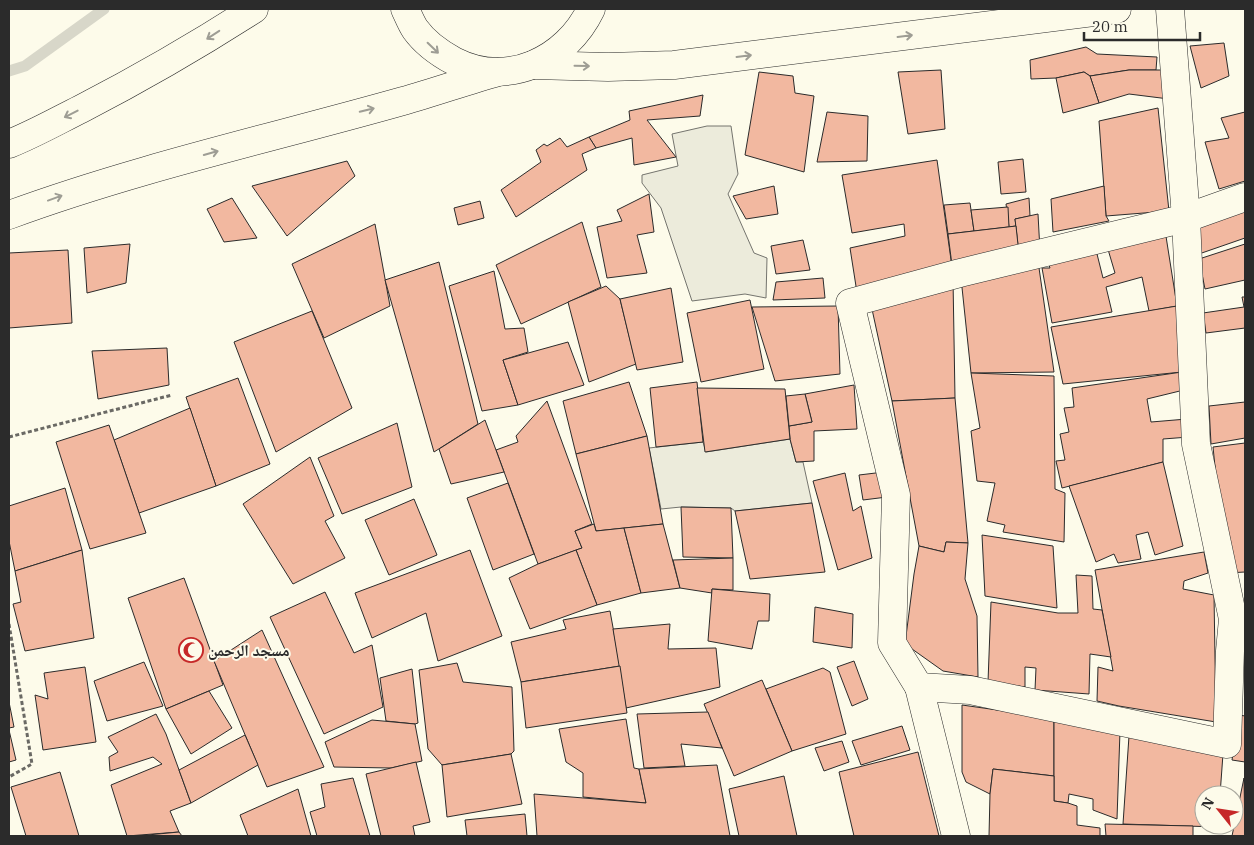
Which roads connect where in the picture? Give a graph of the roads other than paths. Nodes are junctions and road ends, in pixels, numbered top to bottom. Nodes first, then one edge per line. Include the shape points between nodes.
1 (254, 9) edge
2 (405, 9) edge
3 (591, 9) edge
4 (1117, 9) edge
5 (1170, 9) edge
6 (533, 65) junction
7 (498, 72) junction
8 (9, 144) edge
9 (1245, 197) edge
10 (9, 215) edge
11 (1186, 218) junction
12 (919, 687) junction
13 (956, 836) edge

1 -> 8 main road via 128,85
2 -> 7 main road via 416,30 438,53 466,67
3 - 6 main road via 577,33 557,52
6 -> 4 main road via 674,65
5 - 11 main road
6 - 7 main road
10 -> 7 main road via 61,196
9 - 11 main road
11 - 12 main road via 850,302 896,494 892,643
11 - 12 main road via 1196,444 1232,619 1228,744 970,690
12 - 13 main road

